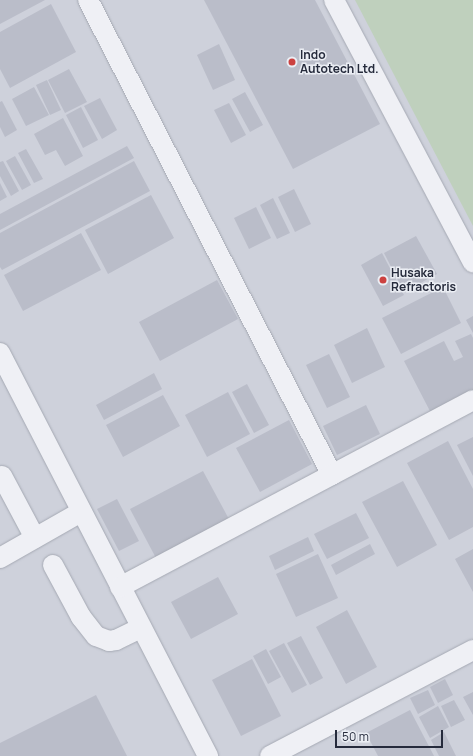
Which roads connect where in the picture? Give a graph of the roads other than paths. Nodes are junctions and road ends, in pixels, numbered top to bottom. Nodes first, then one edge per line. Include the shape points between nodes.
1 (88, 0) edge
2 (334, 0) edge
3 (473, 263) edge
4 (0, 355) edge
5 (473, 400) edge
6 (332, 475) junction
7 (2, 476) dead end
8 (82, 512) junction
9 (35, 538) junction
10 (0, 558) edge
11 (53, 565) dead end
12 (120, 587) junction
13 (141, 628) junction
14 (473, 650) edge
15 (208, 756) edge
16 (270, 756) edge

1 - 6 lane
2 - 3 lane
4 - 8 lane
5 - 6 lane
6 - 12 lane
7 - 9 lane
8 - 9 lane
8 - 12 lane
9 - 10 lane
11 - 13 lane via 81,617 96,636 108,641 116,640
12 - 13 lane
13 - 15 lane
14 - 16 lane

